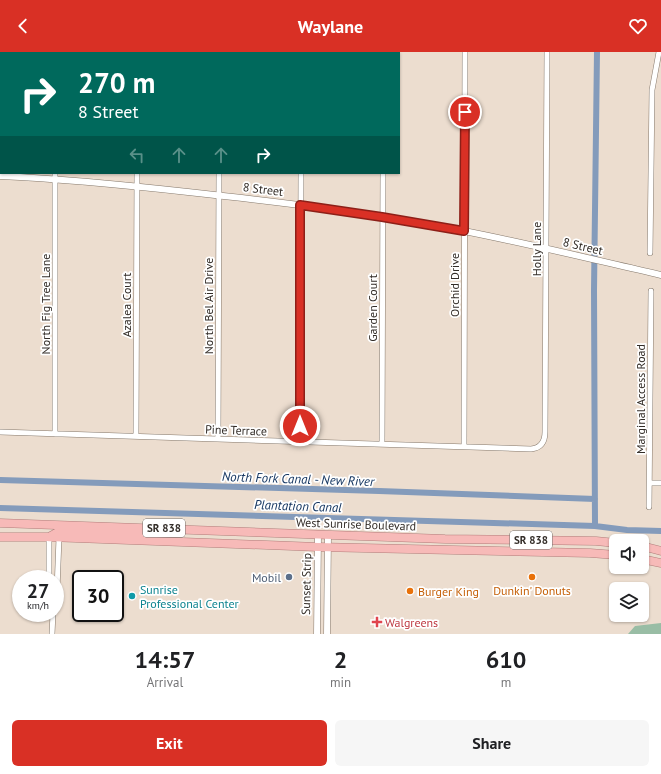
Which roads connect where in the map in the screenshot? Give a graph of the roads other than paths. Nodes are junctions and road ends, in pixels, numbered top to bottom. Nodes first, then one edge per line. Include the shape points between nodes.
1 (465, 52) edge
2 (547, 52) edge
3 (659, 52) edge
4 (137, 174) edge
5 (218, 174) edge
6 (301, 174) edge
7 (383, 174) edge
8 (0, 176) edge
9 (55, 176) edge
10 (137, 187) junction
11 (218, 195) junction
12 (300, 205) junction
13 (382, 217) junction
14 (464, 231) junction
15 (546, 249) junction
16 (650, 253) dead end
17 (661, 275) edge
18 (651, 291) dead end
19 (0, 432) edge
20 (55, 434) junction
21 (136, 436) junction
22 (218, 439) junction
23 (300, 441) junction
24 (382, 444) junction
25 (541, 445) joint
26 (464, 446) junction
27 (650, 483) junction
28 (661, 483) edge
29 (649, 507) dead end
30 (0, 523) edge
31 (47, 525) junction
32 (165, 528) junction
33 (0, 532) edge
34 (318, 535) junction
35 (328, 535) junction
36 (0, 537) edge
37 (49, 537) junction
38 (59, 538) junction
39 (609, 542) edge
40 (318, 547) junction
41 (327, 547) junction
42 (649, 548) edge
43 (661, 551) edge
44 (609, 554) edge
45 (649, 560) edge
46 (661, 563) edge
47 (49, 570) edge
48 (58, 570) edge
49 (53, 622) edge
50 (52, 634) edge
51 (317, 634) edge
52 (327, 634) edge

1 - 14 street, Orchid Drive
2 - 15 street, Holly Lane
3 - 16 street via 652,90
4 - 10 street, Azalea Court
5 - 11 street, North Bel Air Drive
6 - 12 street
7 - 13 street, Garden Court
8 - 9 street, 8 Street
9 - 10 street, 8 Street
9 - 20 street, North Fig Tree Lane
10 - 11 street, 8 Street
10 - 21 street, Azalea Court
11 - 12 street, 8 Street
11 - 22 street, North Bel Air Drive
12 - 13 street, 8 Street
12 - 23 street
13 - 14 street, 8 Street
13 - 24 street, Garden Court
14 - 15 street, 8 Street
14 - 26 street, Orchid Drive
15 - 17 street, 8 Street
15 - 25 street, Holly Lane via 545,439
18 - 27 street, Marginal Access Road
19 - 20 street, Pine Terrace
20 - 21 street, Pine Terrace
21 - 22 street, Pine Terrace
22 - 23 street, Pine Terrace
23 - 24 street, Pine Terrace
24 - 26 street, Pine Terrace
25 - 26 street, Pine Terrace via 531,449
27 - 28 street
27 - 29 street, Marginal Access Road
30 - 31 highway, West Sunrise Boulevard / SR 838
31 - 32 highway, West Sunrise Boulevard / SR 838
31 - 33 highway via 40,533
32 - 34 highway, West Sunrise Boulevard / SR 838
32 - 37 highway via 148,534 58,532
34 - 35 highway, West Sunrise Boulevard / SR 838
34 - 40 street, Sunset Strip
35 - 39 highway, West Sunrise Boulevard / SR 838
35 - 41 street, Sunset Strip
36 - 37 highway, West Sunrise Boulevard / SR 838
37 - 38 highway, West Sunrise Boulevard / SR 838
37 - 47 street
38 - 40 highway, West Sunrise Boulevard / SR 838
38 - 48 street
40 - 41 highway, West Sunrise Boulevard / SR 838
40 - 51 street, Sunset Strip
41 - 44 highway, West Sunrise Boulevard / SR 838
41 - 52 street, Sunset Strip
42 - 43 highway
45 - 46 highway
49 - 50 street

